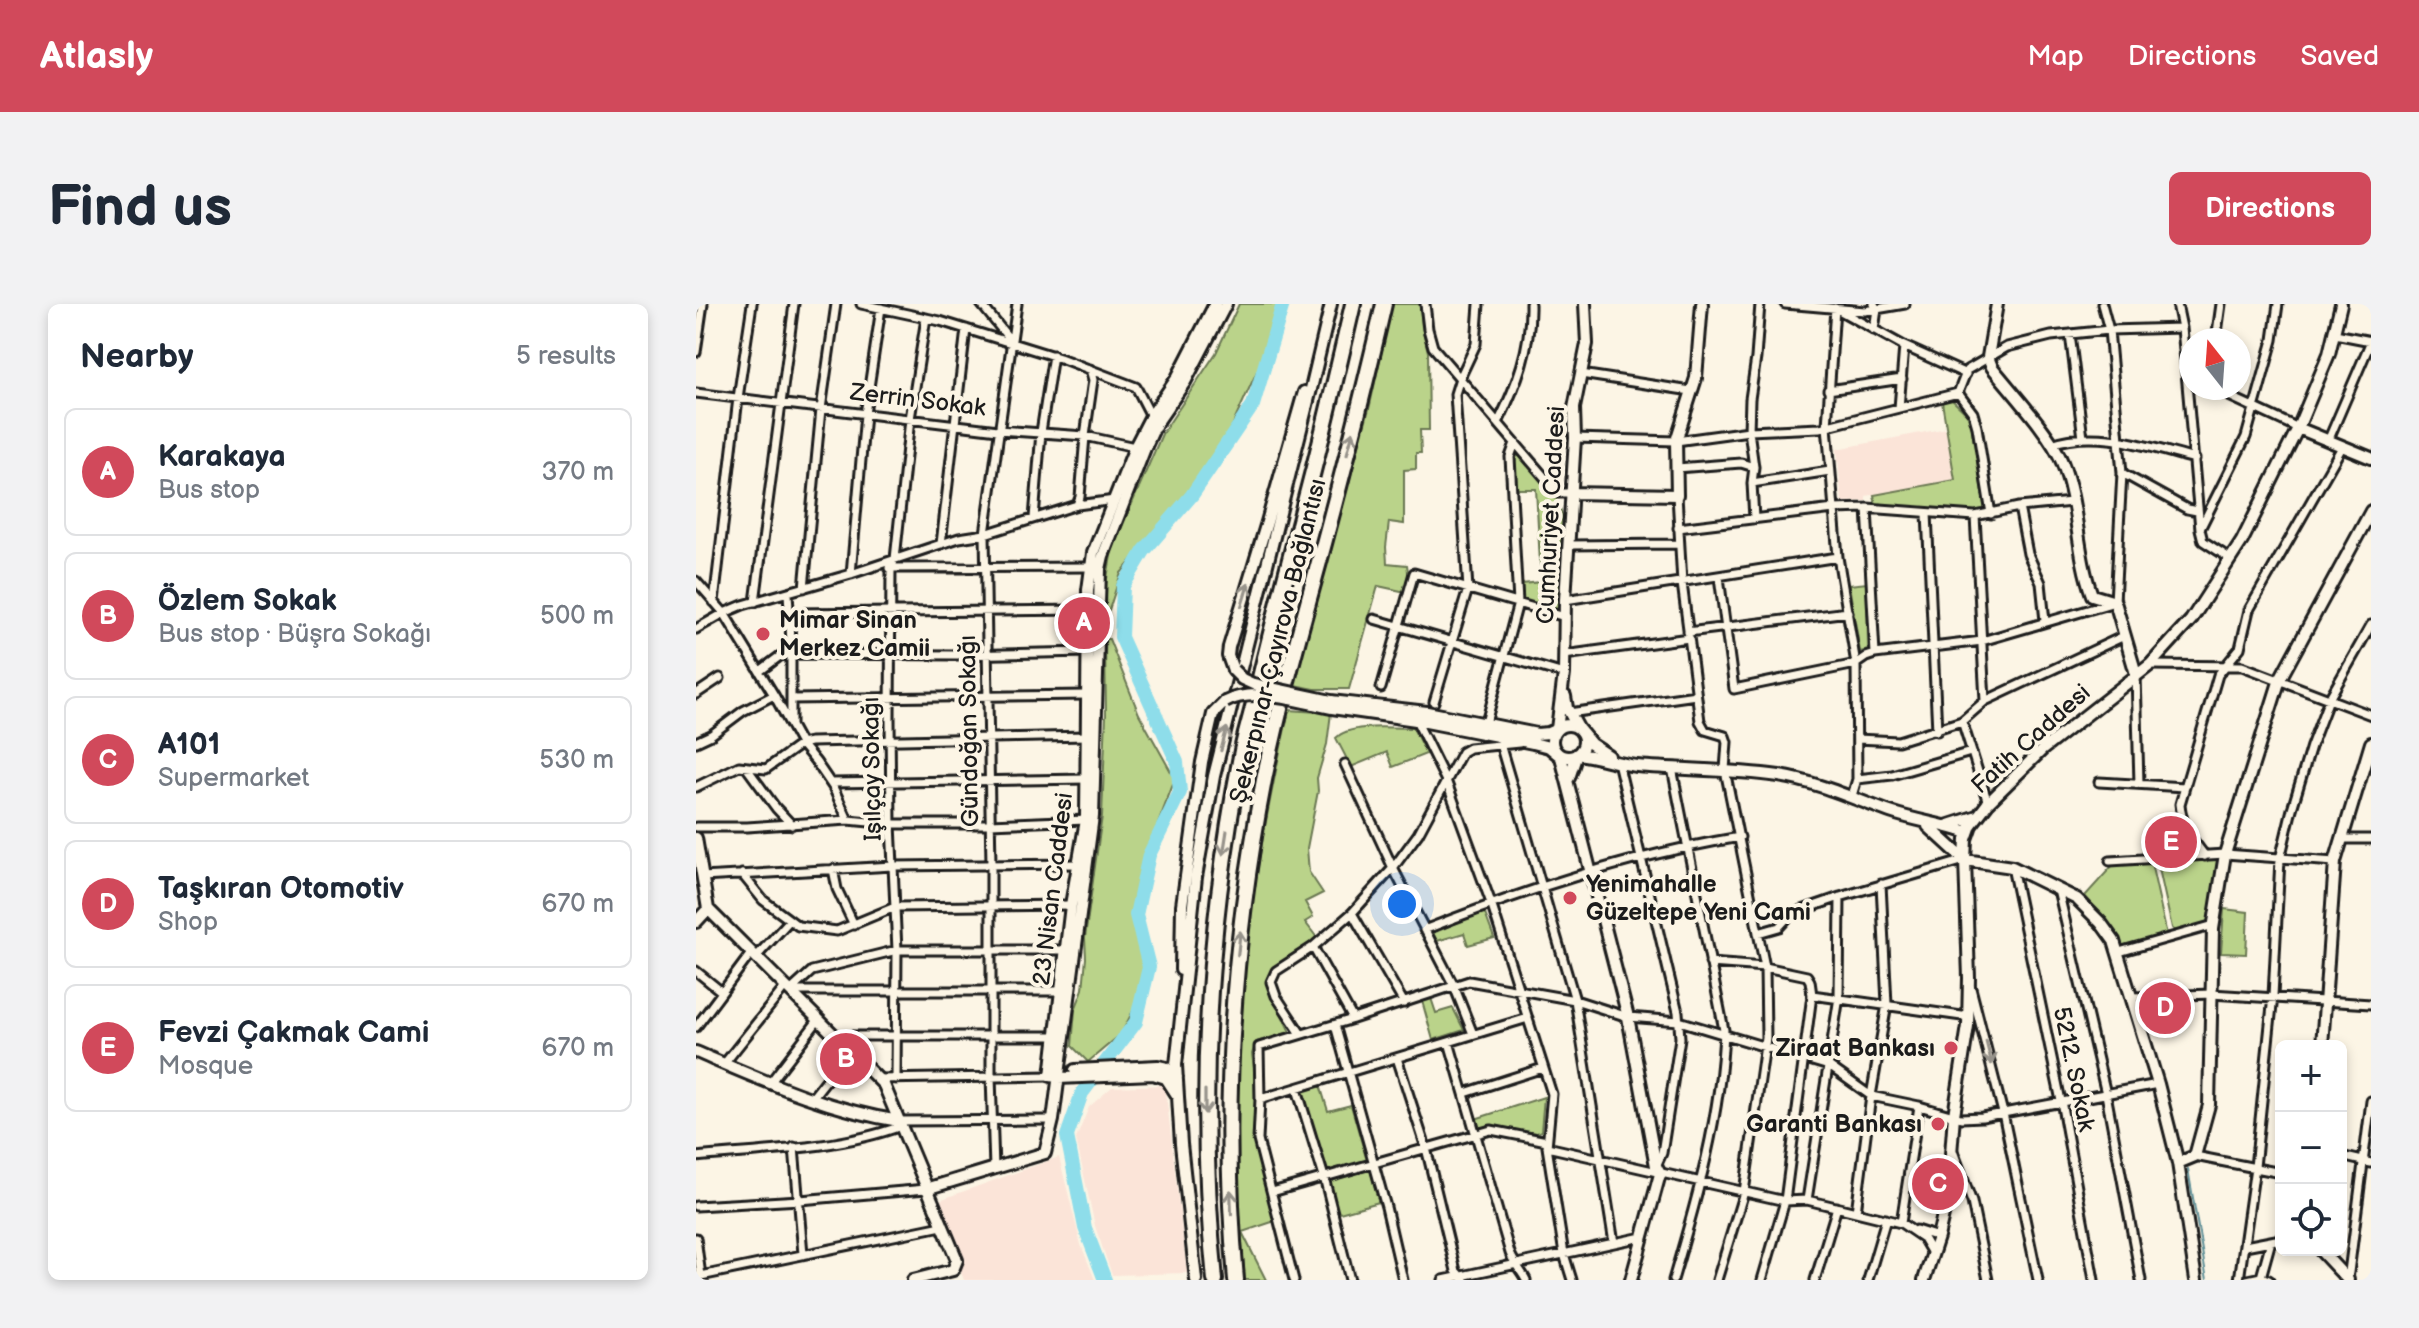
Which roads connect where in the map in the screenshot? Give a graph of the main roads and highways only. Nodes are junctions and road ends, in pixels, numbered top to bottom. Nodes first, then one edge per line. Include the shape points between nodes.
1 (1353, 304) edge
2 (1384, 304) edge
3 (1215, 1280) edge
4 (1236, 1280) edge

1 -> 3 highway, Şekerpınar-Çayırova Bağlantısı via 1241,752 1220,881 1205,1088
4 -> 2 highway, Şekerpınar-Çayırova Bağlantısı via 1230,1077 1249,866 1289,668

